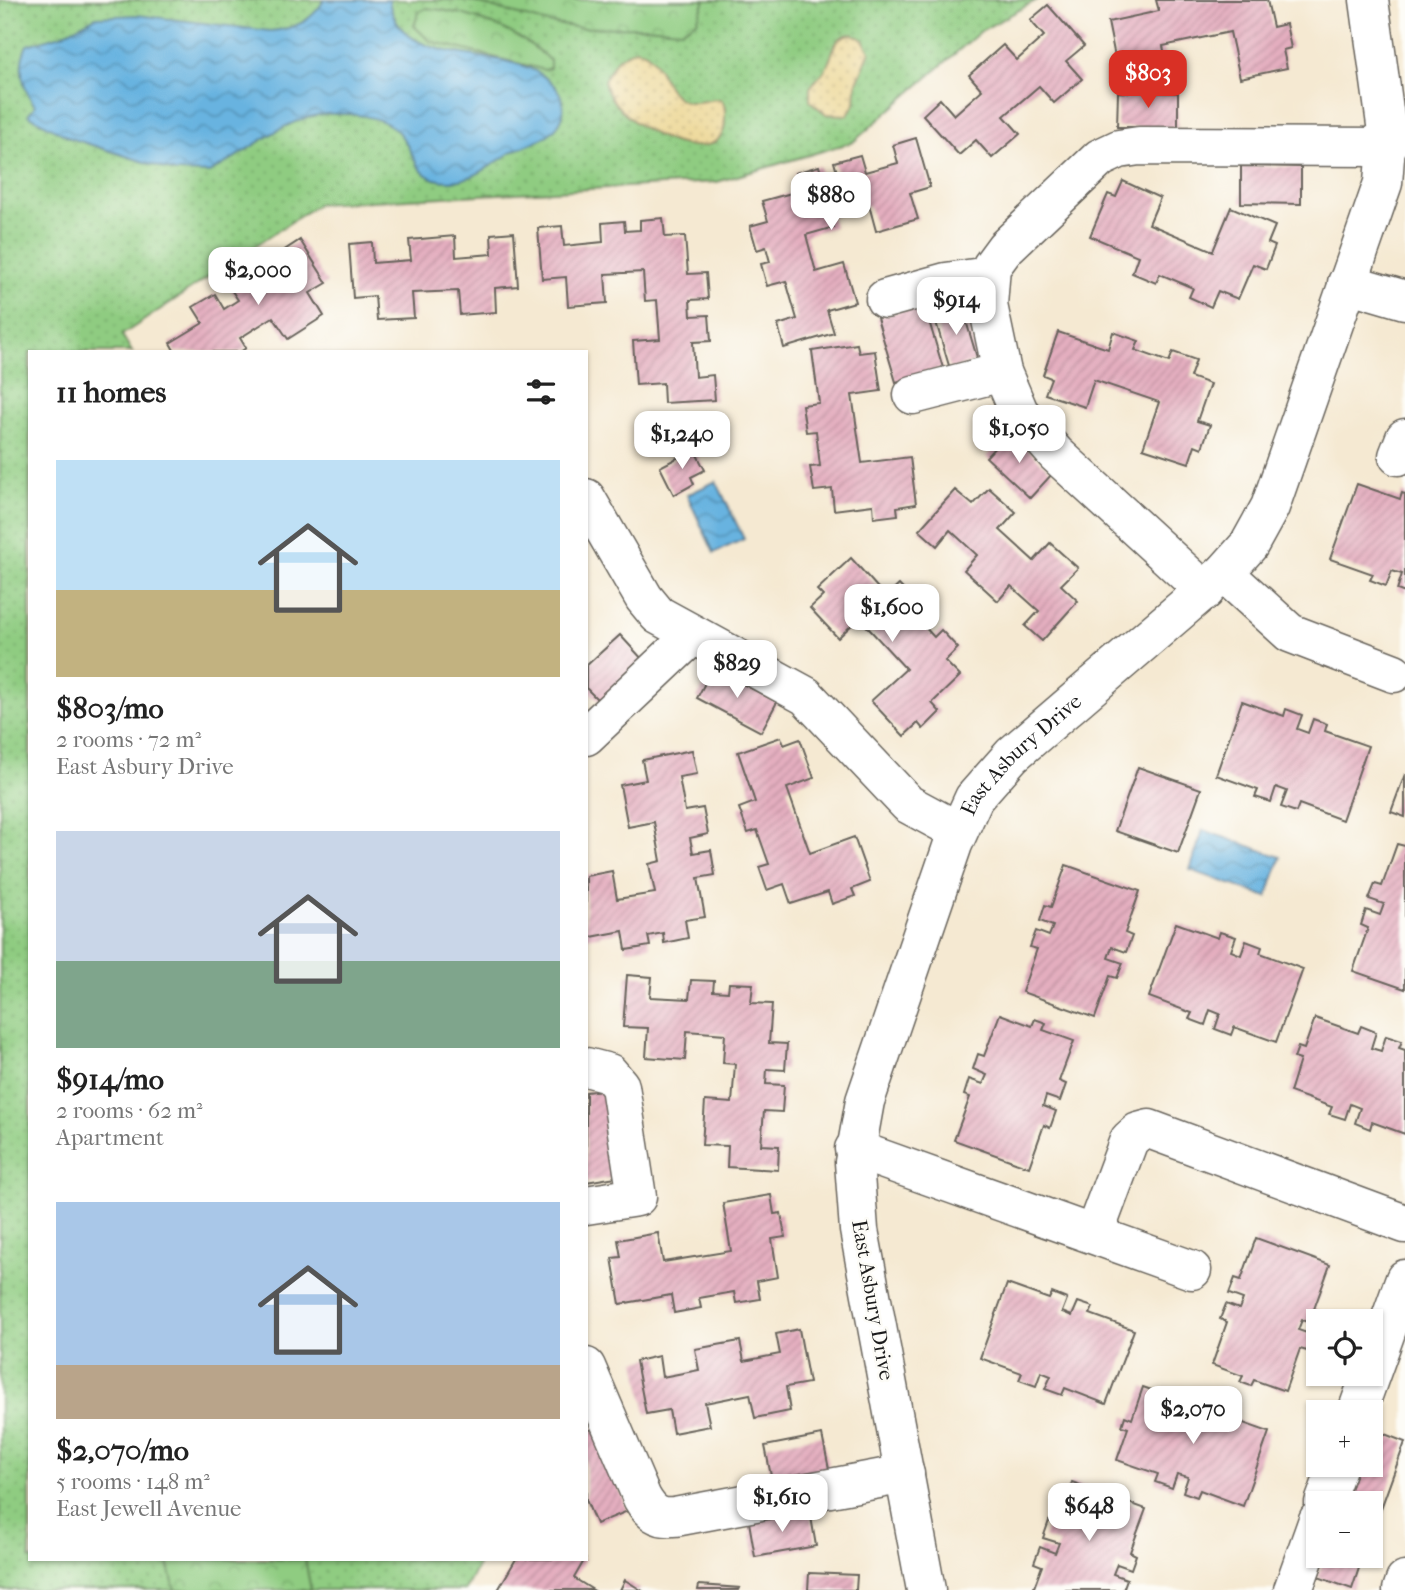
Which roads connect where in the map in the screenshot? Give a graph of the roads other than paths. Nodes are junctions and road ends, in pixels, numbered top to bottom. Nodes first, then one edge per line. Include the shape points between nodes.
1 (1369, 0) edge
2 (1387, 147) junction
3 (989, 276) junction
4 (1347, 283) junction
5 (885, 299) dead end
6 (1405, 300) edge
7 (1002, 372) junction
8 (913, 396) dead end
9 (588, 501) edge
10 (1214, 582) junction
11 (692, 636) junction
12 (1394, 673) dead end
13 (588, 734) edge
14 (958, 831) junction
15 (588, 1068) edge
16 (854, 1149) junction
17 (588, 1205) edge
18 (1405, 1224) edge
19 (1094, 1234) junction
20 (1192, 1270) dead end
21 (1405, 1279) edge
22 (588, 1372) edge
23 (1361, 1400) edge
24 (905, 1474) junction
25 (1306, 1554) edge
26 (1405, 1581) edge
27 (926, 1590) edge
28 (1293, 1590) edge
29 (1402, 1590) edge

1 - 2 street, East Asbury Drive
2 - 3 street via 1119,149 1100,158 1005,247
2 - 4 street, East Asbury Drive via 1377,207
3 - 5 street
3 - 7 street via 988,305
4 - 6 street
4 - 10 street, East Asbury Drive via 1270,507 1249,545
7 - 8 street
7 - 10 street via 1019,412 1056,454
9 - 11 street via 649,604
10 - 12 street via 1290,633
10 - 14 street, East Asbury Drive via 1000,766 974,798
11 - 13 street
11 - 14 street via 806,695 908,804
14 - 16 street, East Asbury Drive via 878,1057
15 - 17 street via 609,1073 620,1086 637,1197
16 - 19 street
16 - 24 street, East Asbury Drive via 859,1230
18 - 19 street via 1149,1129 1129,1140
19 - 20 street
21 - 23 street
22 - 24 street via 642,1498 659,1516 675,1517
24 - 27 street, East Asbury Drive
25 - 28 street
26 - 29 street

